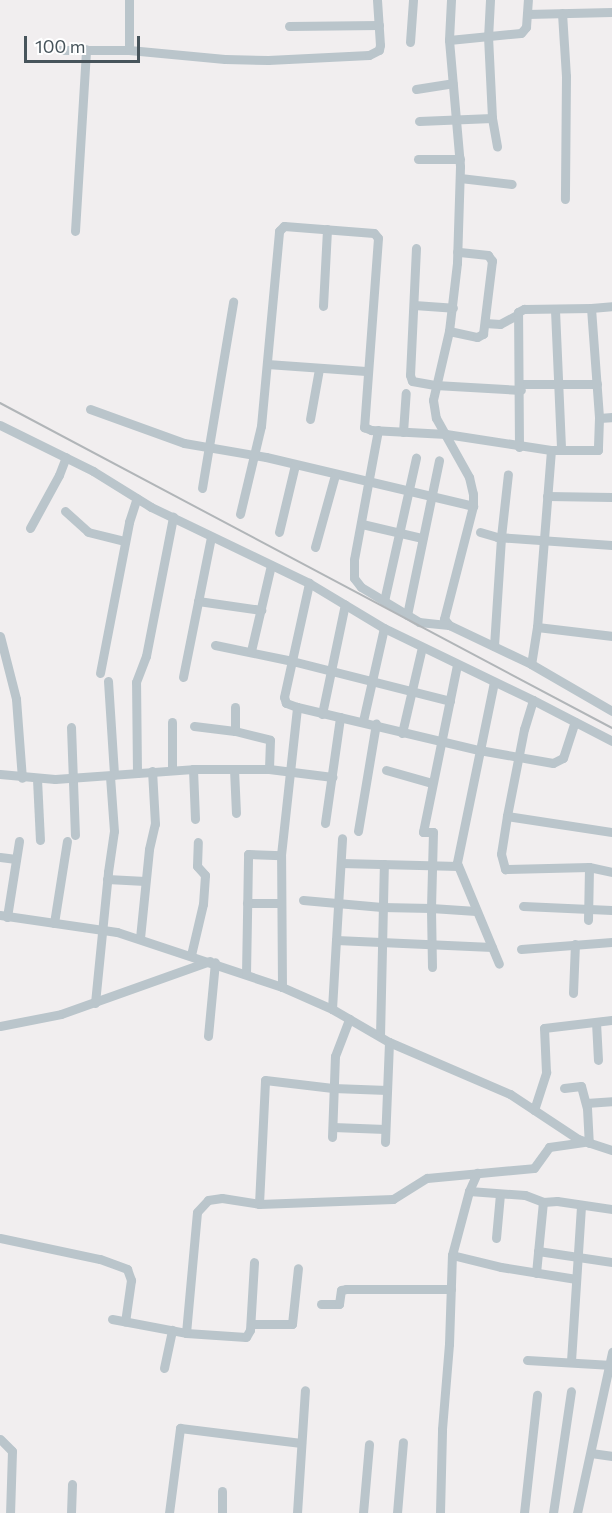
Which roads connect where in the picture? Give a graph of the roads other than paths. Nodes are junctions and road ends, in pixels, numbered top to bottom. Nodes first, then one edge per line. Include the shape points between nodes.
1 (129, 0) edge
2 (377, 0) edge
3 (413, 0) edge
4 (451, 0) edge
5 (490, 0) edge
6 (528, 0) edge
7 (612, 12) edge
8 (562, 13) junction
9 (527, 14) junction
10 (379, 25) junction
11 (289, 26) dead end
12 (488, 36) junction
13 (449, 40) junction
14 (410, 42) dead end
15 (86, 49) junction
16 (60, 50) dead end
17 (129, 50) junction
18 (453, 83) junction
19 (416, 88) dead end
20 (492, 118) junction
21 (457, 119) junction
22 (419, 121) dead end
23 (497, 147) dead end
24 (418, 159) dead end
25 (460, 159) junction
26 (460, 178) junction
27 (512, 184) dead end
28 (565, 199) dead end
29 (327, 229) junction
30 (75, 231) dead end
31 (416, 248) dead end
32 (457, 252) junction
33 (233, 303) dead end
34 (414, 305) junction
35 (323, 306) dead end
36 (612, 306) edge
37 (453, 308) junction
38 (591, 308) junction
39 (555, 310) junction
40 (517, 315) junction
41 (485, 323) junction
42 (449, 331) junction
43 (267, 364) junction
44 (319, 369) junction
45 (366, 371) junction
46 (558, 384) junction
47 (597, 384) junction
48 (435, 385) junction
49 (520, 387) junction
50 (406, 393) dead end
51 (90, 409) dead end
52 (612, 417) edge
53 (599, 418) junction
54 (310, 419) dead end
55 (0, 425) edge
56 (378, 430) junction
57 (403, 432) junction
58 (446, 434) junction
59 (519, 447) junction
60 (209, 449) junction
61 (556, 449) junction
62 (255, 455) junction
63 (66, 457) junction
64 (416, 458) dead end
65 (439, 460) dead end
66 (295, 465) junction
67 (508, 474) dead end
68 (335, 475) junction
69 (370, 484) junction
70 (202, 488) dead end
71 (408, 492) junction
72 (548, 496) junction
73 (430, 497) junction
74 (612, 497) edge
75 (137, 498) junction
76 (473, 506) junction
77 (65, 511) dead end
78 (240, 514) dead end
79 (173, 518) junction
80 (362, 524) junction
81 (30, 528) dead end
82 (279, 532) dead end
83 (480, 532) dead end
84 (400, 533) junction
85 (211, 537) junction
86 (501, 537) junction
87 (422, 538) junction
88 (544, 540) junction
89 (125, 541) junction
90 (612, 545) edge
91 (315, 548) dead end
92 (272, 565) junction
93 (309, 583) junction
94 (198, 601) junction
95 (384, 601) junction
96 (345, 604) junction
97 (261, 610) junction
98 (407, 615) junction
99 (449, 625) junction
100 (537, 627) junction
101 (384, 628) junction
102 (0, 636) edge
103 (612, 636) edge
104 (215, 645) dead end
105 (494, 646) junction
106 (422, 647) junction
107 (251, 651) junction
108 (292, 661) junction
109 (531, 664) junction
110 (457, 665) junction
111 (331, 671) junction
112 (100, 673) dead end
113 (183, 677) dead end
114 (108, 681) dead end
115 (372, 681) junction
116 (494, 682) junction
117 (411, 691) junction
118 (533, 700) junction
119 (450, 701) junction
120 (236, 707) dead end
121 (297, 707) junction
122 (612, 711) edge
123 (322, 714) junction
124 (340, 717) junction
125 (363, 721) junction
126 (172, 722) dead end
127 (575, 722) junction
128 (376, 724) junction
129 (194, 726) dead end
130 (71, 727) dead end
131 (235, 731) junction
132 (402, 733) junction
133 (612, 741) edge
134 (441, 742) junction
135 (478, 750) junction
136 (518, 758) junction
137 (193, 769) junction
138 (234, 769) junction
139 (269, 769) junction
140 (172, 770) junction
141 (386, 770) dead end
142 (152, 771) junction
143 (291, 771) junction
144 (137, 773) junction
145 (0, 774) edge
146 (112, 776) junction
147 (332, 777) junction
148 (22, 778) junction
149 (73, 778) junction
150 (37, 779) junction
151 (432, 783) junction
152 (236, 813) dead end
153 (507, 816) junction
154 (195, 819) dead end
155 (325, 823) dead end
156 (357, 831) dead end
157 (612, 832) edge
158 (342, 838) dead end
159 (40, 840) dead end
160 (19, 841) dead end
161 (198, 842) dead end
162 (281, 855) junction
163 (0, 857) edge
164 (16, 859) junction
165 (341, 863) junction
166 (384, 864) junction
167 (432, 865) junction
168 (458, 866) junction
169 (589, 867) junction
170 (612, 872) edge
171 (107, 879) junction
172 (145, 881) junction
173 (303, 900) dead end
174 (247, 903) junction
175 (280, 903) junction
176 (339, 904) junction
177 (524, 906) dead end
178 (385, 907) junction
179 (431, 908) junction
180 (588, 908) junction
181 (612, 910) edge
182 (476, 911) junction
183 (3, 916) edge
184 (588, 920) dead end
185 (54, 923) junction
186 (102, 929) junction
187 (140, 938) junction
188 (336, 940) junction
189 (381, 941) junction
190 (612, 942) edge
191 (575, 944) junction
192 (431, 945) junction
193 (492, 947) junction
194 (521, 949) dead end
195 (191, 955) junction
196 (213, 962) junction
197 (499, 964) dead end
198 (432, 967) dead end
199 (246, 974) junction
200 (282, 987) junction
201 (573, 993) dead end
202 (94, 1003) junction
203 (332, 1009) junction
204 (349, 1019) junction
205 (612, 1020) edge
206 (596, 1022) junction
207 (0, 1026) edge
208 (208, 1036) dead end
209 (380, 1036) junction
210 (389, 1042) junction
211 (598, 1060) dead end
212 (333, 1088) junction
213 (564, 1088) dead end
214 (387, 1090) junction
215 (612, 1101) edge
216 (586, 1104) junction
217 (534, 1110) junction
218 (385, 1129) junction
219 (385, 1142) dead end
220 (586, 1143) junction
221 (612, 1150) edge
222 (477, 1173) junction
223 (469, 1191) junction
224 (500, 1194) junction
225 (543, 1202) junction
226 (259, 1204) junction
227 (581, 1204) junction
228 (612, 1209) edge
229 (0, 1238) edge
230 (496, 1238) dead end
231 (538, 1251) junction
232 (452, 1255) junction
233 (578, 1257) junction
234 (254, 1262) dead end
235 (612, 1262) edge
236 (297, 1268) dead end
237 (536, 1273) junction
238 (576, 1279) junction
239 (451, 1289) junction
240 (321, 1304) dead end
241 (112, 1319) dead end
242 (125, 1322) junction
243 (250, 1324) junction
244 (172, 1330) junction
245 (186, 1333) junction
246 (612, 1352) edge
247 (527, 1360) dead end
248 (571, 1361) junction
249 (611, 1365) edge
250 (164, 1368) dead end
251 (305, 1390) dead end
252 (571, 1391) dead end
253 (537, 1395) dead end
254 (0, 1439) edge
255 (403, 1442) dead end
256 (301, 1443) junction
257 (369, 1444) dead end
258 (591, 1453) junction
259 (612, 1456) edge
260 (72, 1484) dead end
261 (222, 1491) dead end
262 (10, 1513) edge
263 (71, 1513) edge
264 (169, 1513) edge
265 (222, 1513) edge
266 (297, 1513) edge
267 (363, 1513) edge
268 (397, 1513) edge
269 (440, 1513) edge
270 (524, 1513) edge
271 (553, 1513) edge
272 (577, 1513) edge

1 - 17 street
2 - 10 street
3 - 14 street
4 - 13 street
5 - 12 street
6 - 9 street
7 - 8 street
8 - 9 street
8 - 28 street
9 - 12 street via 521,33
10 - 11 street
10 - 17 street via 379,50 369,55 268,60
12 - 13 street
12 - 20 street
13 - 18 street
15 - 16 street
15 - 17 street
15 - 30 street
18 - 19 street
18 - 21 street
20 - 21 street
20 - 23 street
21 - 22 street
21 - 25 street
24 - 25 street
25 - 26 street
26 - 27 street
26 - 32 street
29 - 35 street
29 - 43 street via 284,226 279,231
29 - 45 street via 374,233 378,238
31 - 34 street
32 - 37 street
32 - 41 street via 491,257
33 - 60 street
34 - 37 street
34 - 48 street via 410,375 412,381
36 - 38 street
37 - 42 street
38 - 39 street
38 - 47 street
39 - 40 street via 524,309
39 - 46 street
40 - 41 street via 500,324
40 - 49 street
41 - 42 street via 481,337
42 - 48 street
43 - 44 street
43 - 62 street
44 - 45 street
44 - 54 street
45 - 56 street via 362,422 366,429
46 - 47 street
46 - 49 street
46 - 61 street
47 - 53 street
48 - 49 street
48 - 58 street via 434,411
49 - 59 street
50 - 57 street
51 - 60 street
52 - 53 street
53 - 61 street via 598,450
55 - 63 street
56 - 57 street
56 - 69 street
57 - 58 street
58 - 59 street
58 - 76 street via 469,477
59 - 61 street
60 - 62 street
60 - 70 street
61 - 72 street
62 - 66 street
62 - 78 street
63 - 75 street
63 - 81 street
64 - 71 street
65 - 73 street
66 - 68 street
66 - 82 street
67 - 86 street
68 - 69 street
68 - 91 street
69 - 71 street
69 - 80 street
71 - 73 street
71 - 84 street
72 - 74 street
72 - 88 street
73 - 76 street
73 - 87 street
75 - 79 street
75 - 89 street
76 - 99 street via 444,619
77 - 89 street via 88,532
79 - 85 street
79 - 144 street via 146,656 136,682
80 - 84 street
80 - 95 street via 354,578
83 - 86 street
84 - 87 street
84 - 95 street
85 - 92 street
85 - 94 street
86 - 88 street
86 - 105 street
87 - 98 street
88 - 90 street
88 - 100 street
89 - 112 street
92 - 93 street
92 - 97 street
93 - 96 street
93 - 108 street
94 - 97 street
94 - 113 street
95 - 98 street
96 - 101 street
96 - 111 street
97 - 107 street
98 - 99 street via 419,622
99 - 105 street
100 - 103 street
100 - 109 street
101 - 106 street
101 - 115 street
102 - 148 street via 16,699
104 - 107 street
105 - 109 street
106 - 110 street
106 - 117 street
107 - 108 street
108 - 111 street
108 - 121 street via 284,701
109 - 122 street
110 - 116 street
110 - 119 street
111 - 115 street
111 - 123 street
114 - 146 street
115 - 117 street
115 - 125 street
116 - 118 street
116 - 135 street
117 - 119 street
117 - 132 street
118 - 127 street
118 - 136 street
119 - 134 street
120 - 131 street
121 - 123 street
121 - 143 street
123 - 124 street
124 - 125 street
124 - 147 street
125 - 128 street
126 - 140 street
127 - 133 street
127 - 136 street via 558,763
128 - 132 street
128 - 156 street
129 - 131 street
130 - 149 street
131 - 139 street via 270,740
132 - 134 street
134 - 135 street
134 - 151 street
135 - 136 street
135 - 168 street
136 - 153 street
137 - 138 street
137 - 140 street
137 - 154 street
138 - 139 street
138 - 152 street
139 - 143 street
140 - 142 street
141 - 151 street
142 - 144 street
142 - 172 street via 155,824
143 - 147 street
143 - 162 street
144 - 146 street
145 - 148 street
146 - 149 street
146 - 171 street via 114,831
147 - 155 street
148 - 150 street
149 - 150 street
149 - 185 street via 71,838
150 - 159 street
151 - 167 street via 423,831 433,832
153 - 157 street
153 - 169 street via 501,854 505,869
158 - 165 street
160 - 164 street
161 - 195 street via 197,866 205,875 203,904
162 - 174 street via 248,854
162 - 175 street
163 - 164 street
164 - 183 street
165 - 166 street
165 - 176 street
166 - 167 street
166 - 178 street
167 - 168 street
167 - 179 street
168 - 182 street
169 - 170 street
169 - 180 street
171 - 172 street
171 - 186 street
172 - 187 street
173 - 176 street
174 - 175 street
174 - 199 street
175 - 200 street
176 - 178 street
176 - 188 street
177 - 180 street
178 - 179 street
178 - 189 street
179 - 182 street
179 - 192 street
180 - 181 street
180 - 184 street
182 - 193 street
183 - 185 street
185 - 186 street
186 - 187 street
186 - 202 street
187 - 195 street
188 - 189 street
188 - 203 street
189 - 192 street
189 - 209 street
190 - 191 street
191 - 194 street
191 - 201 street
192 - 193 street
192 - 198 street
193 - 197 street
195 - 196 street
196 - 199 street
196 - 202 street
196 - 208 street
199 - 200 street
200 - 203 street
202 - 207 street
203 - 204 street
204 - 209 street
204 - 212 street via 337,1047
205 - 206 street
206 - 211 street
206 - 217 street via 544,1028 546,1072
209 - 210 street
210 - 214 street
210 - 217 street via 479,1078
212 - 214 street
212 - 218 street via 332,1132
212 - 226 street via 264,1081
213 - 216 street via 581,1086
214 - 218 street
215 - 216 street
216 - 220 street
217 - 220 street
218 - 219 street
220 - 221 street
220 - 222 street via 549,1147 534,1168
222 - 223 street
222 - 226 street via 427,1178 387,1200
223 - 224 street
223 - 232 street
224 - 225 street
224 - 230 street
225 - 227 street
225 - 231 street
226 - 245 street via 214,1198 197,1212
227 - 228 street
227 - 233 street
229 - 242 street via 100,1259 127,1269 131,1281
231 - 233 street
231 - 237 street
232 - 237 street
232 - 239 street
233 - 235 street
233 - 238 street
234 - 243 street
236 - 243 street via 292,1324
237 - 238 street
238 - 248 street
239 - 240 street via 346,1289 341,1290 339,1304
239 - 269 street
241 - 242 street
242 - 244 street
243 - 245 street via 249,1335 242,1338
244 - 245 street
244 - 250 street
246 - 249 street
247 - 248 street
248 - 249 street
249 - 258 street
251 - 256 street
252 - 271 street
253 - 270 street
254 - 262 street via 12,1451
255 - 268 street
256 - 264 street via 180,1428
256 - 266 street
257 - 267 street
258 - 259 street
258 - 272 street
260 - 263 street
261 - 265 street

